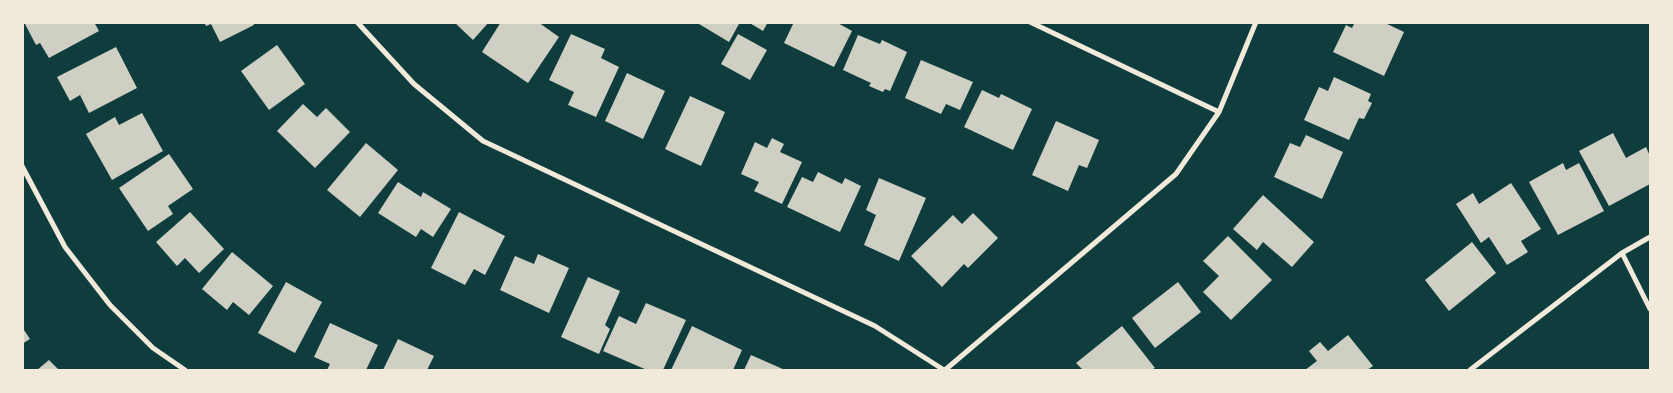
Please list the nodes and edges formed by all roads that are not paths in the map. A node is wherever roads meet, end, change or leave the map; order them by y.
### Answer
1 (357, 22) edge
2 (1030, 22) edge
3 (1256, 22) edge
4 (1219, 112) junction
5 (22, 166) edge
6 (1650, 237) edge
7 (1622, 253) junction
8 (1650, 309) edge
9 (185, 370) edge
10 (945, 370) edge
11 (1470, 370) edge

1 - 10 street
2 - 4 street
3 - 4 street
4 - 10 street
5 - 9 street
6 - 7 street
7 - 8 street
7 - 11 street

